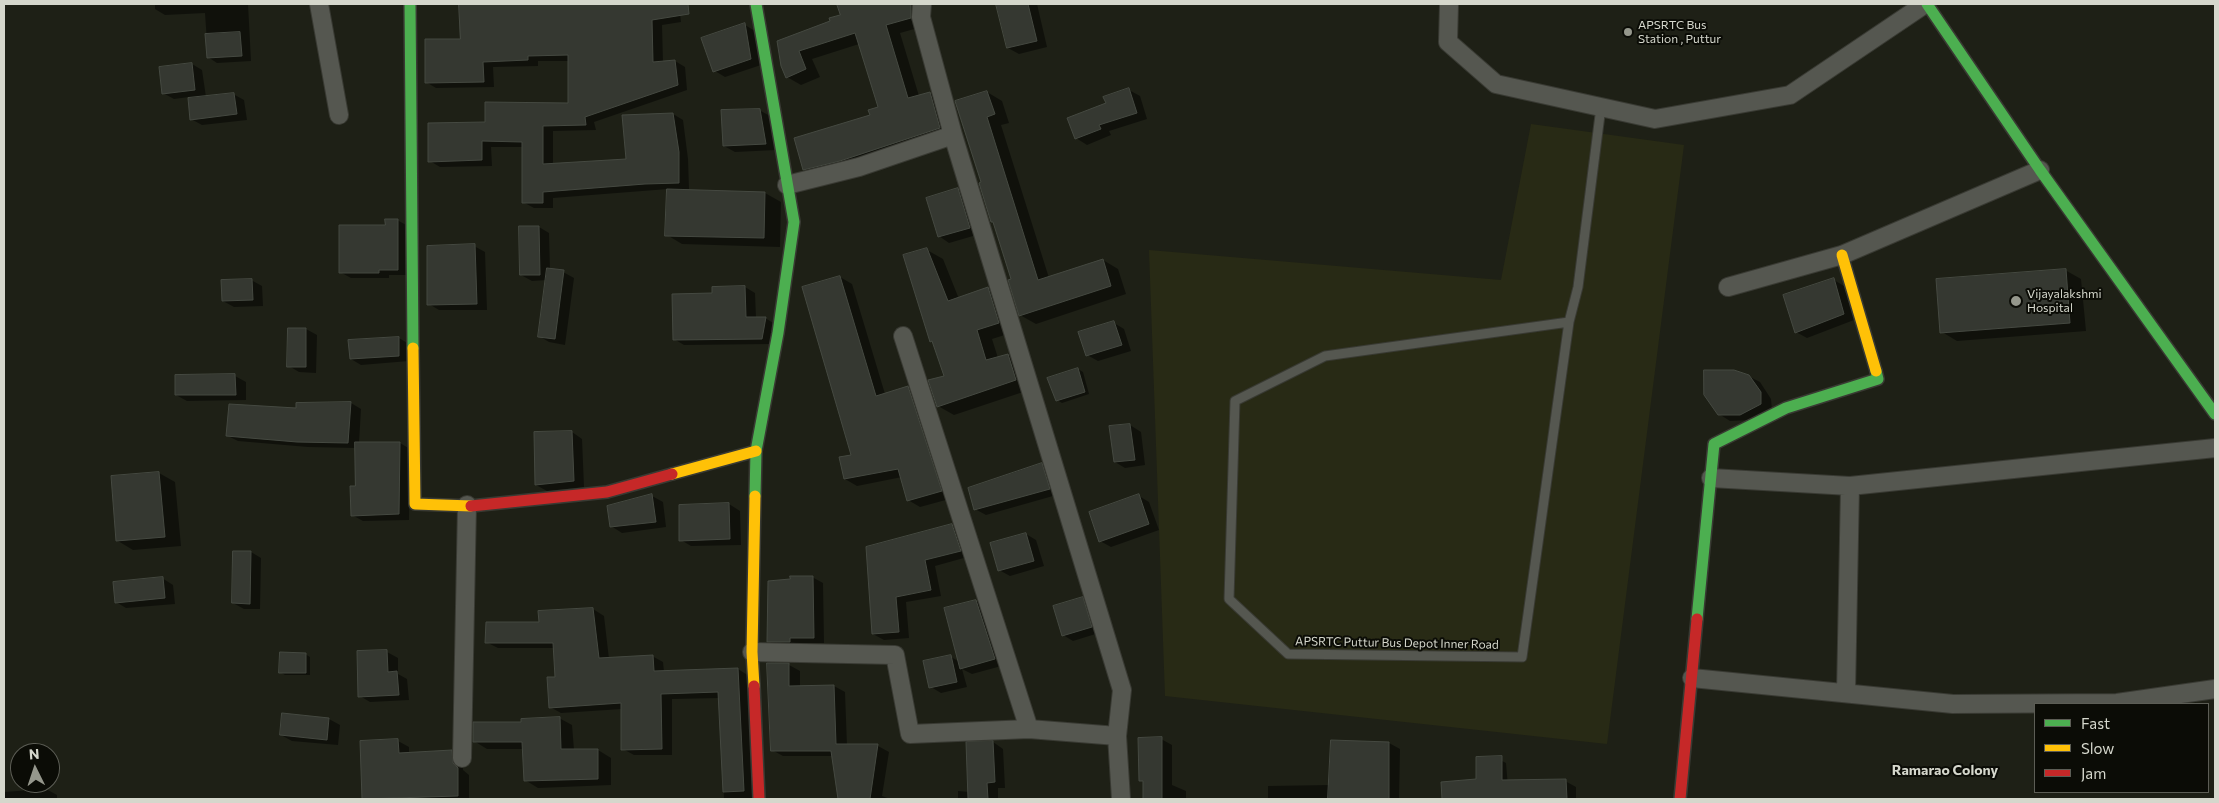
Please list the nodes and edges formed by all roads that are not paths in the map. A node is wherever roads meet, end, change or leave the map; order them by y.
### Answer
1 (319, 4) edge
2 (410, 4) edge
3 (756, 4) edge
4 (922, 4) edge
5 (1449, 4) edge
6 (1926, 4) edge
7 (1601, 107) junction
8 (339, 115) dead end
9 (953, 135) junction
10 (2040, 170) junction
11 (787, 186) junction
12 (1842, 255) junction
13 (1728, 287) dead end
14 (1569, 322) junction
15 (903, 336) dead end
16 (2212, 411) edge
17 (2215, 424) edge
18 (2215, 448) edge
19 (756, 451) junction
20 (1711, 478) junction
21 (1850, 486) junction
22 (467, 506) junction
23 (752, 652) junction
24 (1692, 678) junction
25 (2215, 690) edge
26 (1846, 693) junction
27 (2117, 703) edge
28 (2034, 704) edge
29 (1029, 729) junction
30 (1117, 736) junction
31 (462, 758) dead end
32 (759, 799) edge
33 (1121, 799) edge
34 (1680, 799) edge

1 - 8 street
2 - 22 street
3 - 11 street
4 - 9 street
5 - 7 street
6 - 7 street
6 - 10 street
7 - 14 lane, APSRTC Puttur Bus Depot Inner Road
9 - 11 street
9 - 30 street
10 - 12 street
10 - 16 street
11 - 19 street
12 - 13 street
12 - 20 street
14 - 14 lane, APSRTC Puttur Bus Depot Inner Road
15 - 29 street
16 - 17 street
18 - 21 street
19 - 22 street
19 - 23 street
20 - 21 street
20 - 24 street
21 - 26 street
22 - 31 street
23 - 29 street
23 - 32 street
24 - 26 street
24 - 34 street
25 - 27 street
26 - 28 street
29 - 30 street
30 - 33 street

